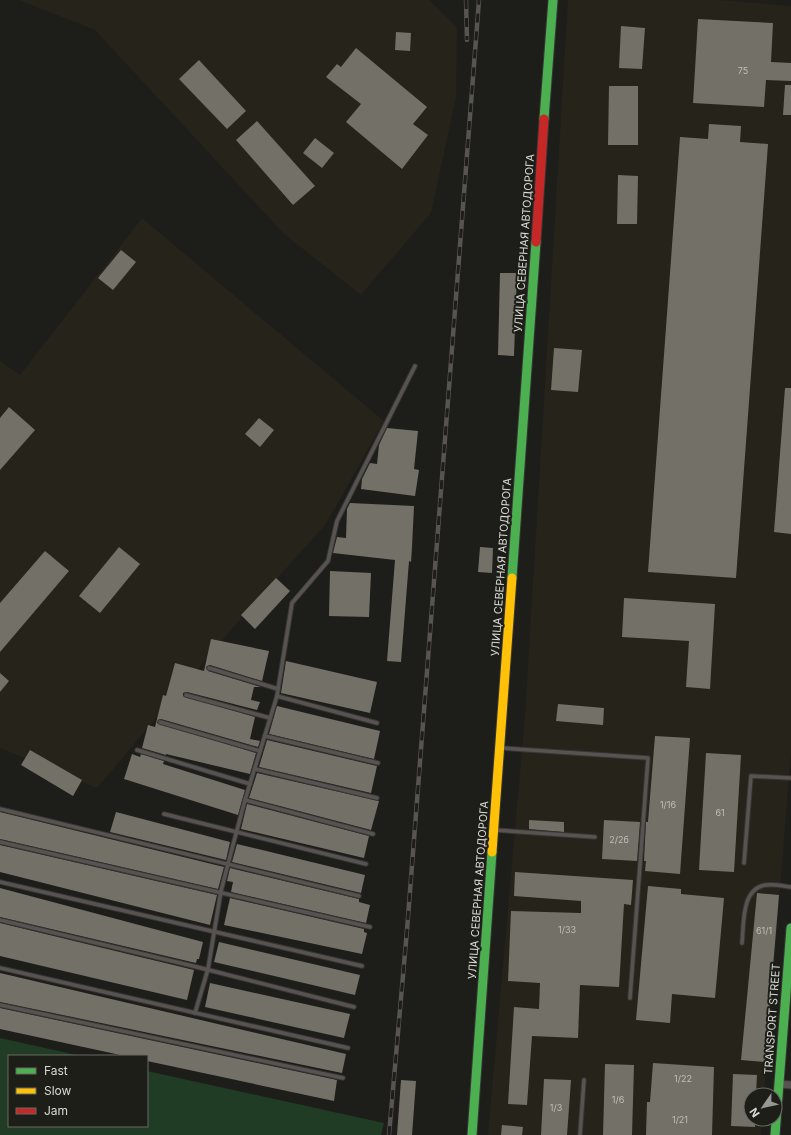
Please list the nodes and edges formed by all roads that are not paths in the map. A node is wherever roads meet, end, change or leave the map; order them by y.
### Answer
1 (554, 0) edge
2 (415, 366) dead end
3 (209, 668) dead end
4 (278, 688) junction
5 (186, 695) dead end
6 (277, 696) junction
7 (270, 718) junction
8 (160, 722) dead end
9 (377, 723) dead end
10 (265, 736) junction
11 (500, 748) junction
12 (137, 750) dead end
13 (260, 751) junction
14 (378, 763) dead end
15 (255, 769) junction
16 (791, 778) edge
17 (250, 784) junction
18 (377, 798) dead end
19 (244, 800) junction
20 (0, 809) edge
21 (164, 814) dead end
22 (494, 830) junction
23 (236, 832) junction
24 (373, 834) dead end
25 (595, 837) dead end
26 (0, 842) edge
27 (744, 863) dead end
28 (228, 864) junction
29 (366, 864) dead end
30 (0, 882) edge
31 (791, 887) edge
32 (221, 892) junction
33 (359, 896) dead end
34 (0, 920) edge
35 (370, 927) dead end
36 (791, 928) edge
37 (215, 931) junction
38 (742, 943) dead end
39 (362, 966) dead end
40 (0, 968) edge
41 (208, 970) junction
42 (630, 998) dead end
43 (0, 1005) edge
44 (354, 1007) dead end
45 (195, 1013) junction
46 (348, 1048) dead end
47 (343, 1078) dead end
48 (584, 1080) dead end
49 (779, 1084) junction
50 (791, 1085) edge
51 (472, 1135) edge
52 (580, 1135) edge
53 (775, 1135) edge

1 - 11 main road, УЛИЦА СЕВЕРНАЯ АВТОДОРОГА
2 - 4 lane
3 - 4 lane
4 - 6 lane
5 - 7 lane
6 - 7 lane
6 - 9 lane
7 - 10 lane
8 - 13 lane
10 - 13 lane
10 - 14 lane
11 - 22 main road, УЛИЦА СЕВЕРНАЯ АВТОДОРОГА
11 - 42 lane
12 - 17 lane
13 - 15 lane
15 - 17 lane
15 - 18 lane
16 - 27 lane
17 - 19 lane
19 - 23 lane
19 - 24 lane
20 - 28 lane
21 - 23 lane
22 - 25 lane
22 - 51 main road, УЛИЦА СЕВЕРНАЯ АВТОДОРОГА
23 - 28 lane
23 - 29 lane
26 - 32 lane
28 - 32 lane
28 - 33 lane
30 - 37 lane
31 - 38 lane
32 - 35 lane
32 - 37 lane
34 - 41 lane
36 - 49 main road, TRANSPORT STREET
37 - 39 lane
37 - 41 lane
40 - 45 lane
41 - 44 lane
41 - 45 lane
43 - 47 lane
45 - 46 lane
48 - 52 lane
49 - 50 street
49 - 53 main road, TRANSPORT STREET

